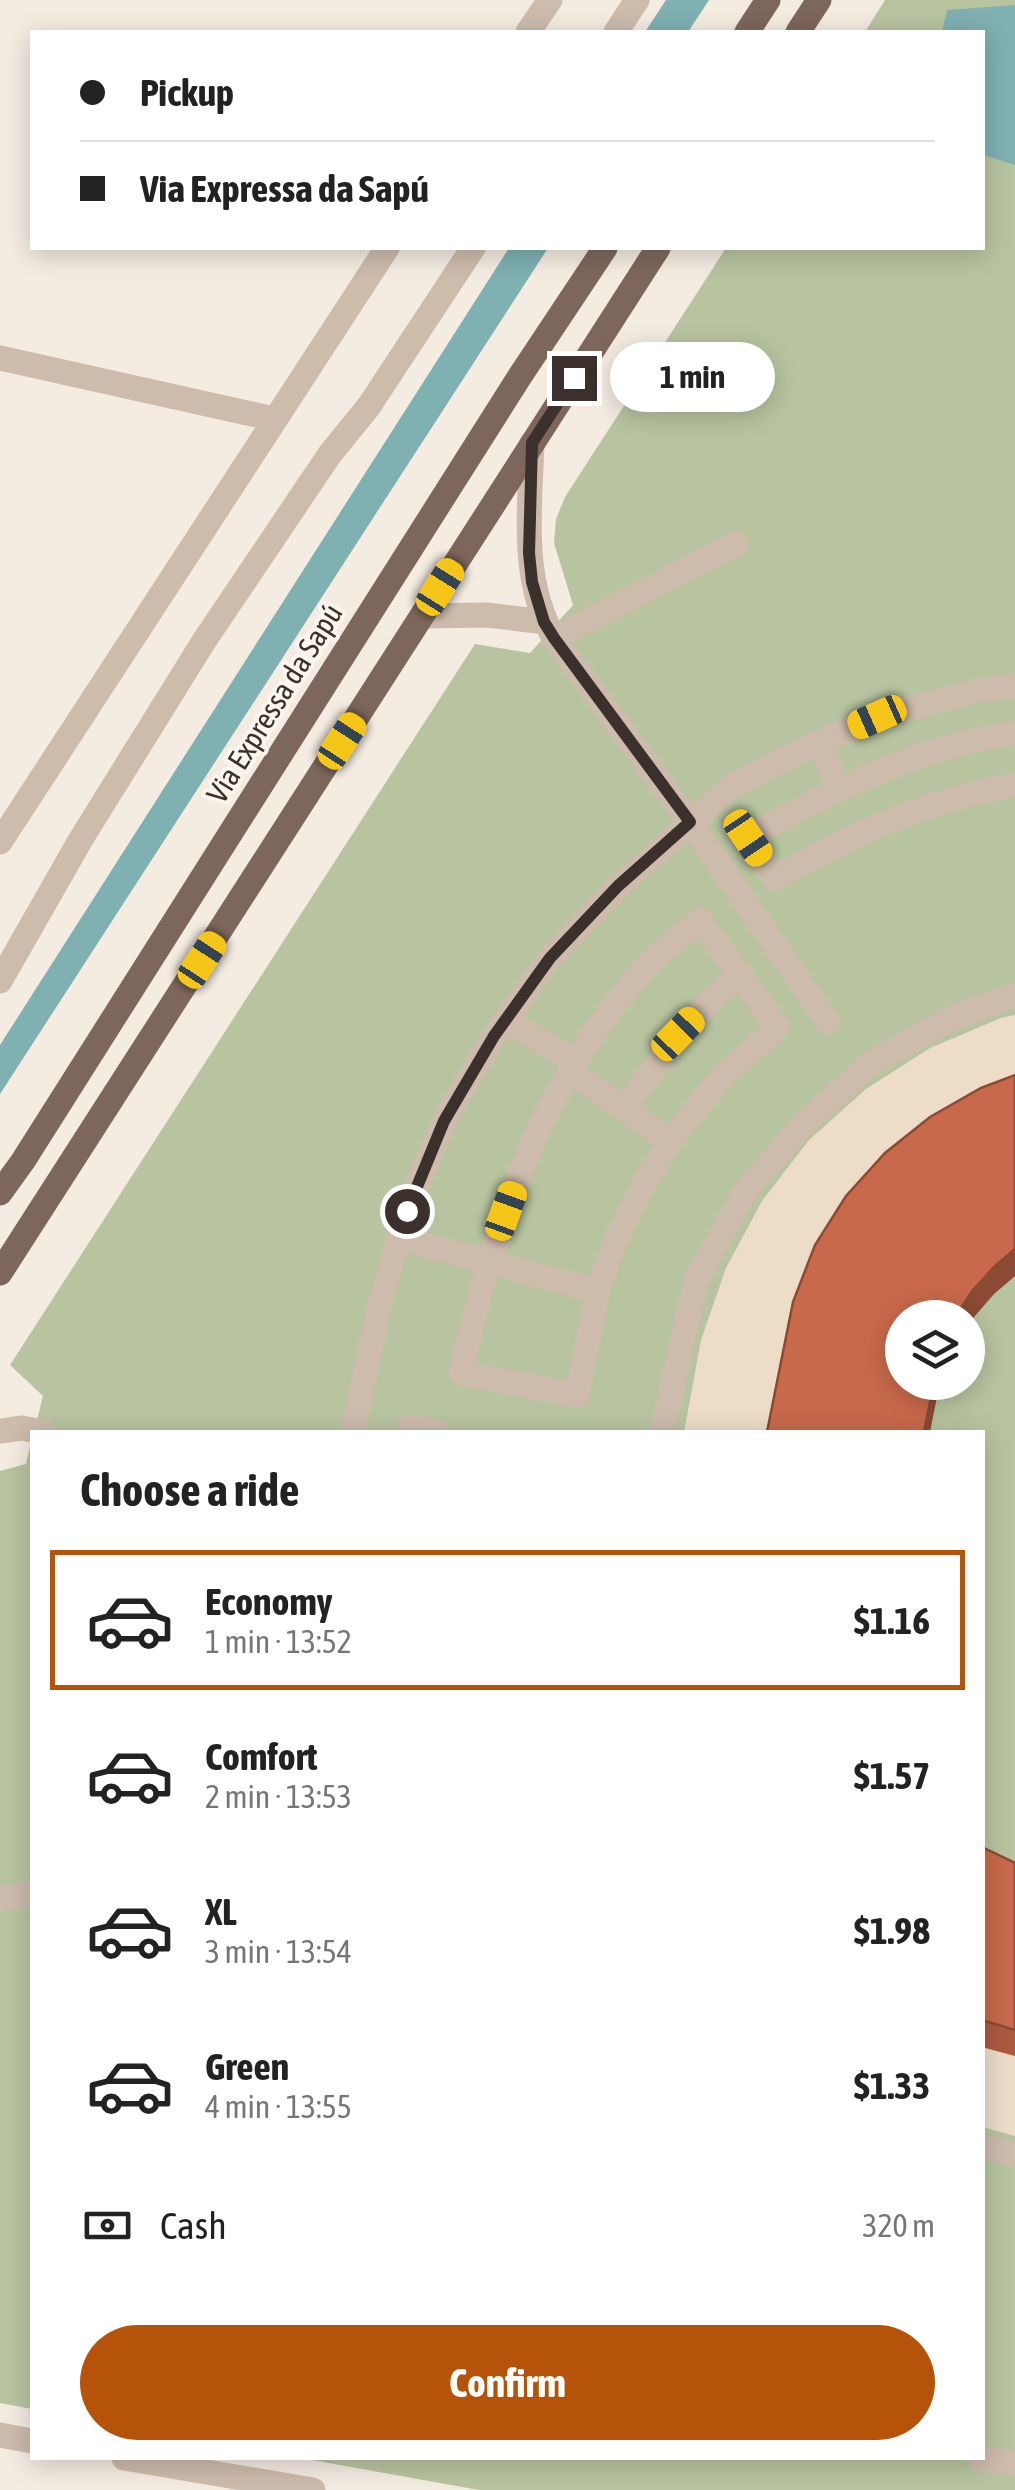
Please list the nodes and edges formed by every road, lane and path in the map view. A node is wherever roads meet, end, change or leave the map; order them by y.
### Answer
1 (550, 0) edge
2 (637, 0) edge
3 (768, 0) edge
4 (819, 0) edge
5 (529, 30) edge
6 (617, 30) edge
7 (748, 30) edge
8 (799, 30) edge
9 (386, 250) edge
10 (473, 250) edge
11 (604, 250) edge
12 (657, 250) edge
13 (0, 358) edge
14 (274, 419) junction
15 (532, 443) junction
16 (736, 544) dead end
17 (422, 616) junction
18 (549, 630) junction
19 (1015, 686) edge
20 (970, 693) junction
21 (1015, 733) edge
22 (980, 738) junction
23 (820, 743) junction
24 (1015, 784) edge
25 (838, 788) junction
26 (690, 822) junction
27 (0, 842) edge
28 (741, 974) junction
29 (0, 982) edge
30 (1015, 995) edge
31 (506, 1020) junction
32 (828, 1022) dead end
33 (573, 1066) junction
34 (624, 1108) junction
35 (670, 1141) junction
36 (0, 1193) edge
37 (399, 1238) junction
38 (488, 1262) junction
39 (0, 1272) edge
40 (598, 1292) junction
41 (0, 1410) edge
42 (410, 1427) dead end
43 (353, 1430) edge
44 (426, 1430) edge
45 (662, 1430) edge
46 (22, 1431) edge
47 (30, 1893) edge
48 (0, 1899) edge
49 (985, 2148) edge
50 (1015, 2154) edge
51 (0, 2434) edge
52 (30, 2441) edge
53 (985, 2459) edge
54 (136, 2460) edge
55 (1015, 2463) edge
56 (313, 2490) edge

1 - 5 street
2 - 6 street
3 - 7 main road
4 - 8 main road
9 - 14 street
10 - 29 street
11 - 36 main road, Via Expressa da Sapú
12 - 15 main road
13 - 14 street
14 - 27 street
15 - 17 main road
15 - 18 street
16 - 18 street
17 - 18 street
17 - 39 main road
18 - 26 street
19 - 20 street
20 - 22 street
20 - 23 street
21 - 22 street
22 - 25 street
23 - 25 street
23 - 26 street
24 - 25 street
26 - 31 street
26 - 32 street
28 - 33 street
28 - 34 street
28 - 35 street
30 - 45 street
31 - 33 street
31 - 37 street
33 - 34 street
33 - 38 street
34 - 35 street
35 - 40 street
37 - 38 street
37 - 43 street
38 - 40 street
38 - 40 street
41 - 46 street
42 - 44 street
47 - 48 street
49 - 50 street
51 - 52 street
53 - 55 street
54 - 56 street

